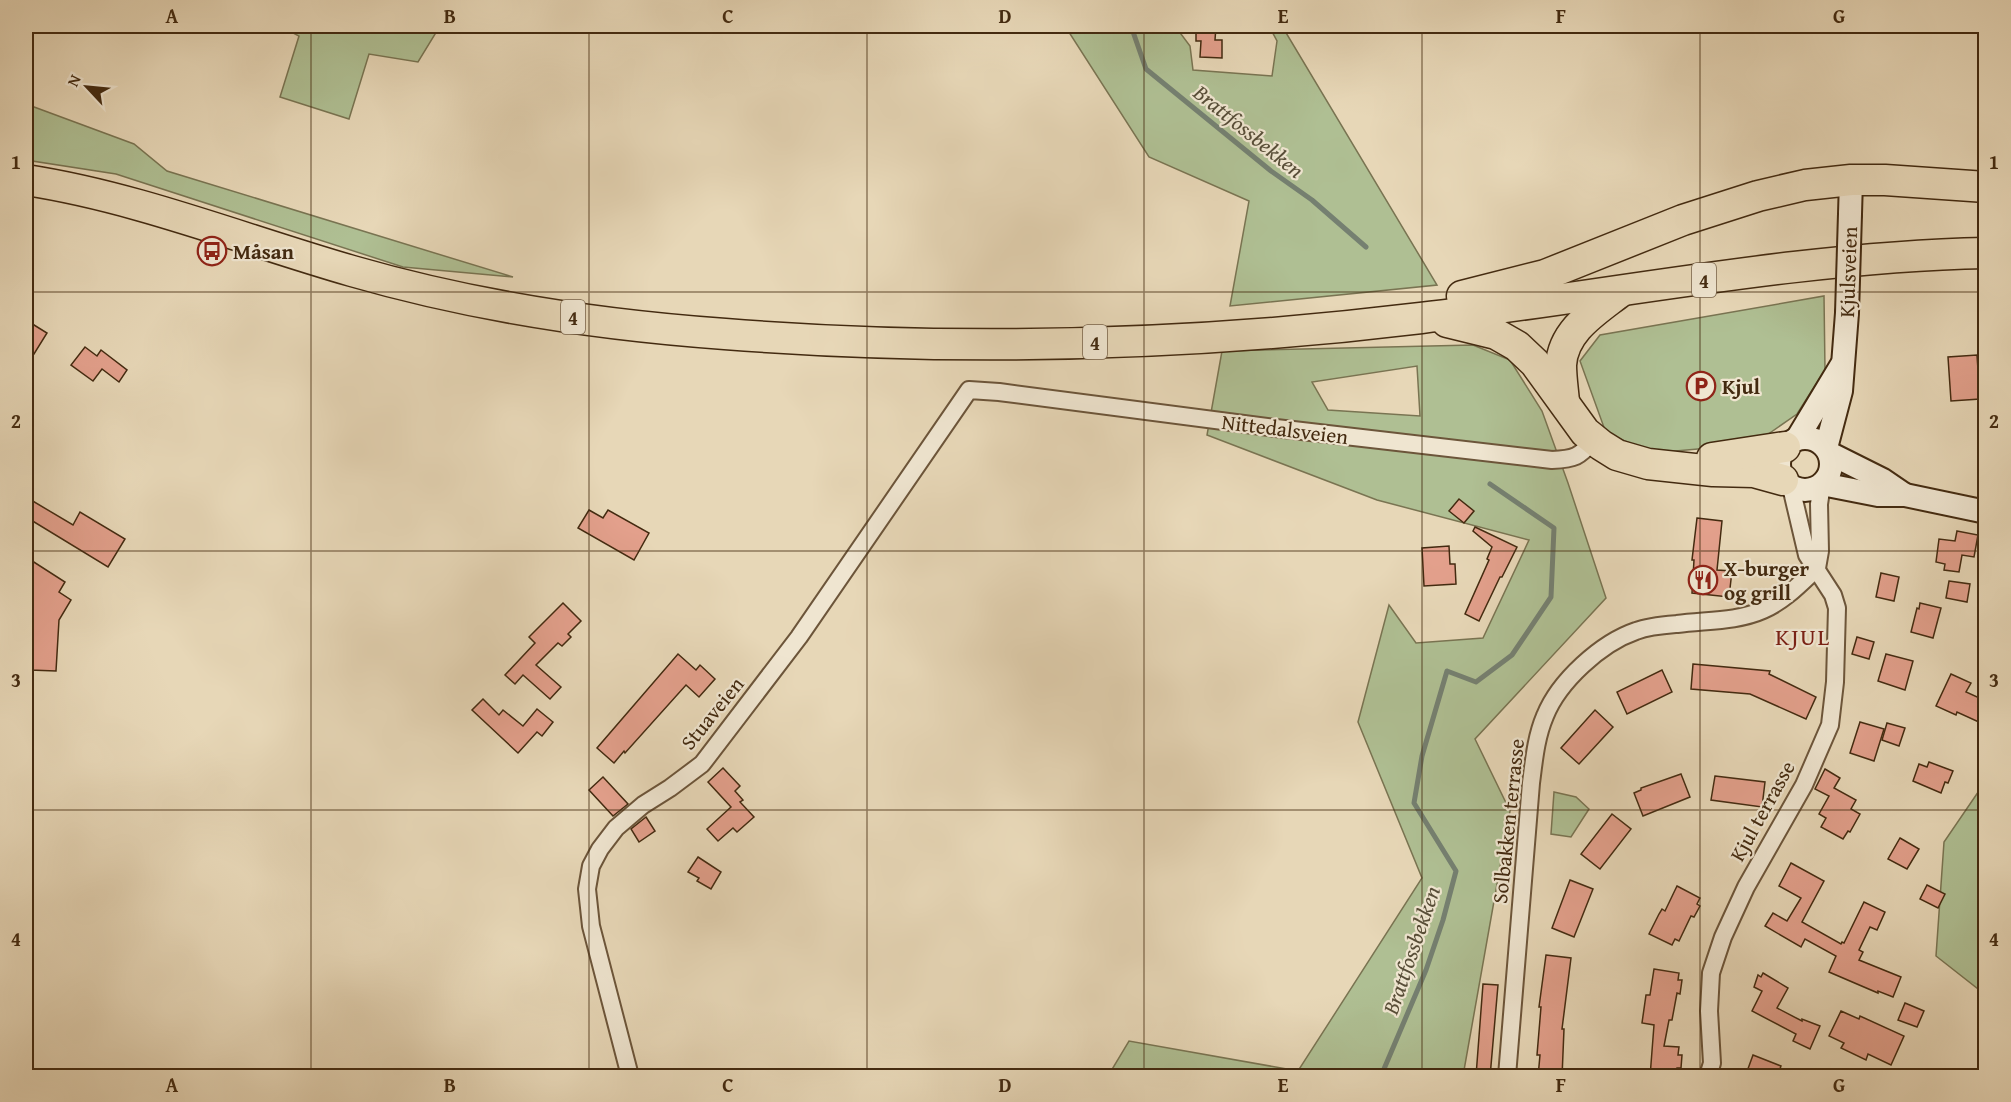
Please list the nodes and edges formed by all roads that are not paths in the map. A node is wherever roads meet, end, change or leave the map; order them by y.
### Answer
1 (26, 180) edge
2 (1851, 180) junction
3 (1986, 187) edge
4 (1986, 253) edge
5 (1622, 291) junction
6 (1423, 318) junction
7 (1347, 326) junction
8 (1842, 364) junction
9 (969, 390) joint
10 (1564, 402) junction
11 (1594, 440) junction
12 (1791, 443) junction
13 (1827, 450) junction
14 (1687, 467) junction
15 (1787, 483) junction
16 (1822, 484) junction
17 (1905, 495) junction
18 (1986, 512) edge
19 (1817, 568) junction
20 (630, 1077) edge
21 (1507, 1077) edge
22 (1708, 1077) edge

1 - 7 highway, 4
2 - 3 highway, 4
2 - 7 highway, 4
2 - 8 main road, Kjulsveien, bridge
4 - 5 highway, 4
5 - 6 highway, 4
5 - 10 highway
6 - 7 highway, 4
6 - 10 highway, 4
8 - 12 main road, Kjulsveien
8 - 13 main road, Kjulsveien
9 - 11 street, Nittedalsveien
9 - 20 street, Stuaveien
10 - 11 highway, 4
11 - 14 highway, 4
12 - 13 main road
12 - 14 highway, 4
12 - 15 main road
13 - 16 main road
13 - 17 main road
14 - 15 highway, 4
15 - 16 main road
15 - 19 street, Kjul terrasse
16 - 17 main road
16 - 19 street
17 - 18 main road
19 - 21 street, Solbakken terrasse
19 - 22 street, Kjul terrasse

